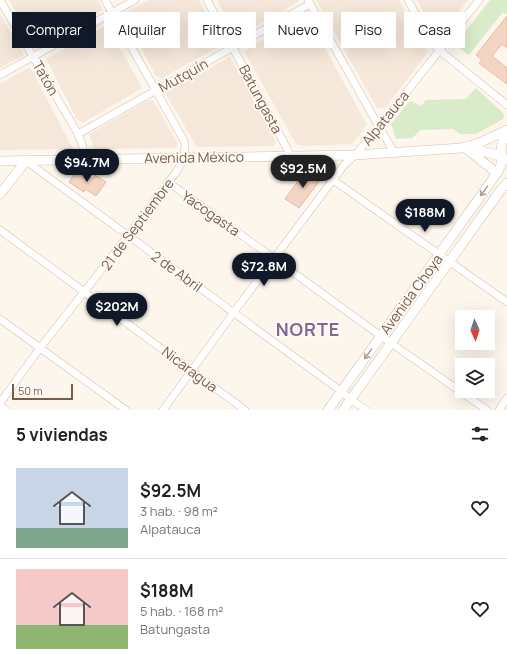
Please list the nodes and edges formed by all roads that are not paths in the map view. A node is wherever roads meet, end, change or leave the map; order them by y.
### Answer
1 (0, 0) edge
2 (106, 0) edge
3 (135, 0) edge
4 (207, 0) edge
5 (408, 0) edge
6 (478, 0) edge
7 (309, 2) edge
8 (112, 12) joint
9 (214, 12) edge
10 (104, 17) edge
11 (256, 33) edge
12 (132, 48) edge
13 (231, 48) edge
14 (234, 48) edge
15 (439, 50) junction
16 (33, 57) junction
17 (0, 76) edge
18 (156, 90) junction
19 (507, 105) edge
20 (379, 127) junction
21 (507, 131) edge
22 (78, 134) junction
23 (464, 149) junction
24 (394, 152) junction
25 (355, 155) junction
26 (291, 156) junction
27 (184, 158) junction
28 (504, 158) edge
29 (84, 160) junction
30 (0, 161) edge
31 (26, 161) junction
32 (497, 173) junction
33 (332, 180) junction
34 (168, 182) junction
35 (507, 182) edge
36 (0, 194) edge
37 (0, 230) edge
38 (128, 236) junction
39 (440, 254) junction
40 (274, 258) junction
41 (449, 261) junction
42 (84, 291) junction
43 (507, 302) edge
44 (234, 312) junction
45 (0, 319) edge
46 (381, 336) junction
47 (391, 342) junction
48 (40, 348) junction
49 (192, 370) junction
50 (341, 391) junction
51 (507, 398) edge
52 (350, 399) junction
53 (0, 403) edge
54 (0, 406) edge
55 (6, 410) edge
56 (126, 410) edge
57 (163, 410) edge
58 (245, 410) edge
59 (328, 410) edge
60 (343, 410) edge
61 (366, 410) edge
62 (487, 410) edge
63 (499, 410) edge

1 - 16 street, Tatón
2 - 8 street
3 - 8 street
4 - 9 street, Batungasta
5 - 15 street
6 - 15 street, Alpatauca
7 - 11 street, Mutquín
7 - 20 street
10 - 16 street
12 - 18 street
13 - 18 street, Mutquín
14 - 26 street, Batungasta
15 - 19 street
15 - 20 street, Alpatauca
16 - 17 street
16 - 22 street, Tatón
18 - 22 street, Mutquín
18 - 27 street
20 - 24 street
20 - 25 street, Alpatauca
21 - 23 main road, Avenida México
21 - 28 main road, Avenida Choya
22 - 29 street, Tatón
23 - 24 main road, Avenida México
23 - 28 main road, Avenida México
23 - 32 main road
24 - 25 main road, Avenida México
25 - 26 main road, Avenida México
25 - 33 street, Alpatauca
26 - 27 main road, Avenida México
27 - 29 main road, Avenida México
27 - 34 street, 21 de Septiembre
28 - 32 main road, Avenida Choya
29 - 31 main road, Avenida México
30 - 31 main road, Avenida México
31 - 36 main road
31 - 38 street, 2 de Abril
32 - 35 street
32 -> 39 main road, Avenida Choya
33 - 39 street
33 - 40 street, Alpatauca
34 - 38 street, 21 de Septiembre
34 - 40 street, Yacogasta
35 - 41 main road, Avenida Choya
37 - 42 street, Nicaragua
38 - 42 street, 21 de Septiembre
38 - 44 street, 2 de Abril
39 - 41 street
39 - 46 main road, Avenida Choya
40 - 44 street, Alpatauca
40 - 46 street, Yacogasta
41 - 43 street
41 - 47 main road, Avenida Choya
42 - 48 street, 21 de Septiembre
42 - 49 street, Nicaragua
44 - 49 street, Alpatauca
44 - 50 street, 2 de Abril
45 - 48 street
46 - 47 street, Yacogasta
46 -> 50 main road, Avenida Choya
47 - 52 main road, Avenida Choya
47 - 62 street, Yacogasta
48 - 53 street, 21 de Septiembre
48 - 56 street
49 - 57 street, Alpatauca
49 - 58 street, Nicaragua
50 - 52 street, 2 de Abril
50 - 59 main road, Avenida Choya
51 - 63 street
52 - 60 main road, Avenida Choya
52 - 61 street, 2 de Abril
54 - 55 street

